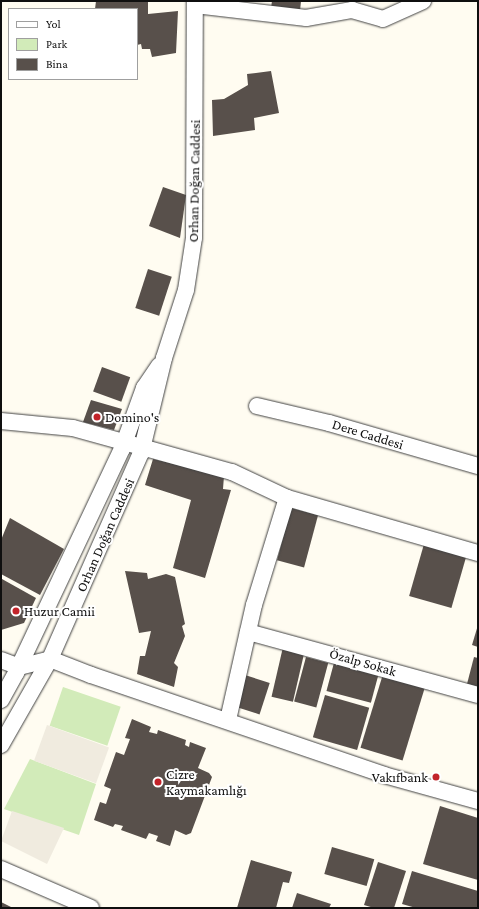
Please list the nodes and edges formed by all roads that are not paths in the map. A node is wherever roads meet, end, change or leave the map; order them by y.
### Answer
1 (423, 1) edge
2 (195, 3) edge
3 (164, 358) junction
4 (257, 406) dead end
5 (1, 421) edge
6 (124, 444) junction
7 (142, 448) junction
8 (478, 466) edge
9 (286, 498) junction
10 (478, 552) edge
11 (248, 632) junction
12 (50, 659) junction
13 (1, 660) edge
14 (19, 667) junction
15 (478, 695) edge
16 (1, 700) edge
17 (228, 720) junction
18 (1, 745) edge
19 (478, 801) edge
20 (1, 869) edge
21 (91, 908) edge

1 - 2 street
2 - 3 street, Orhan Doğan Caddesi
3 - 6 street, Orhan Doğan Caddesi
3 - 7 street, Orhan Doğan Caddesi
4 - 8 street, Dere Caddesi
5 - 6 street
6 - 7 street
6 - 14 street, Orhan Doğan Caddesi
7 - 9 street
7 - 12 street, Orhan Doğan Caddesi
9 - 10 street
9 - 11 street
11 - 15 street, Özalp Sokak
11 - 17 street
12 - 14 street
12 - 17 street
12 - 18 street, Orhan Doğan Caddesi
13 - 14 street
14 - 16 street, Orhan Doğan Caddesi
17 - 19 street
20 - 21 street

